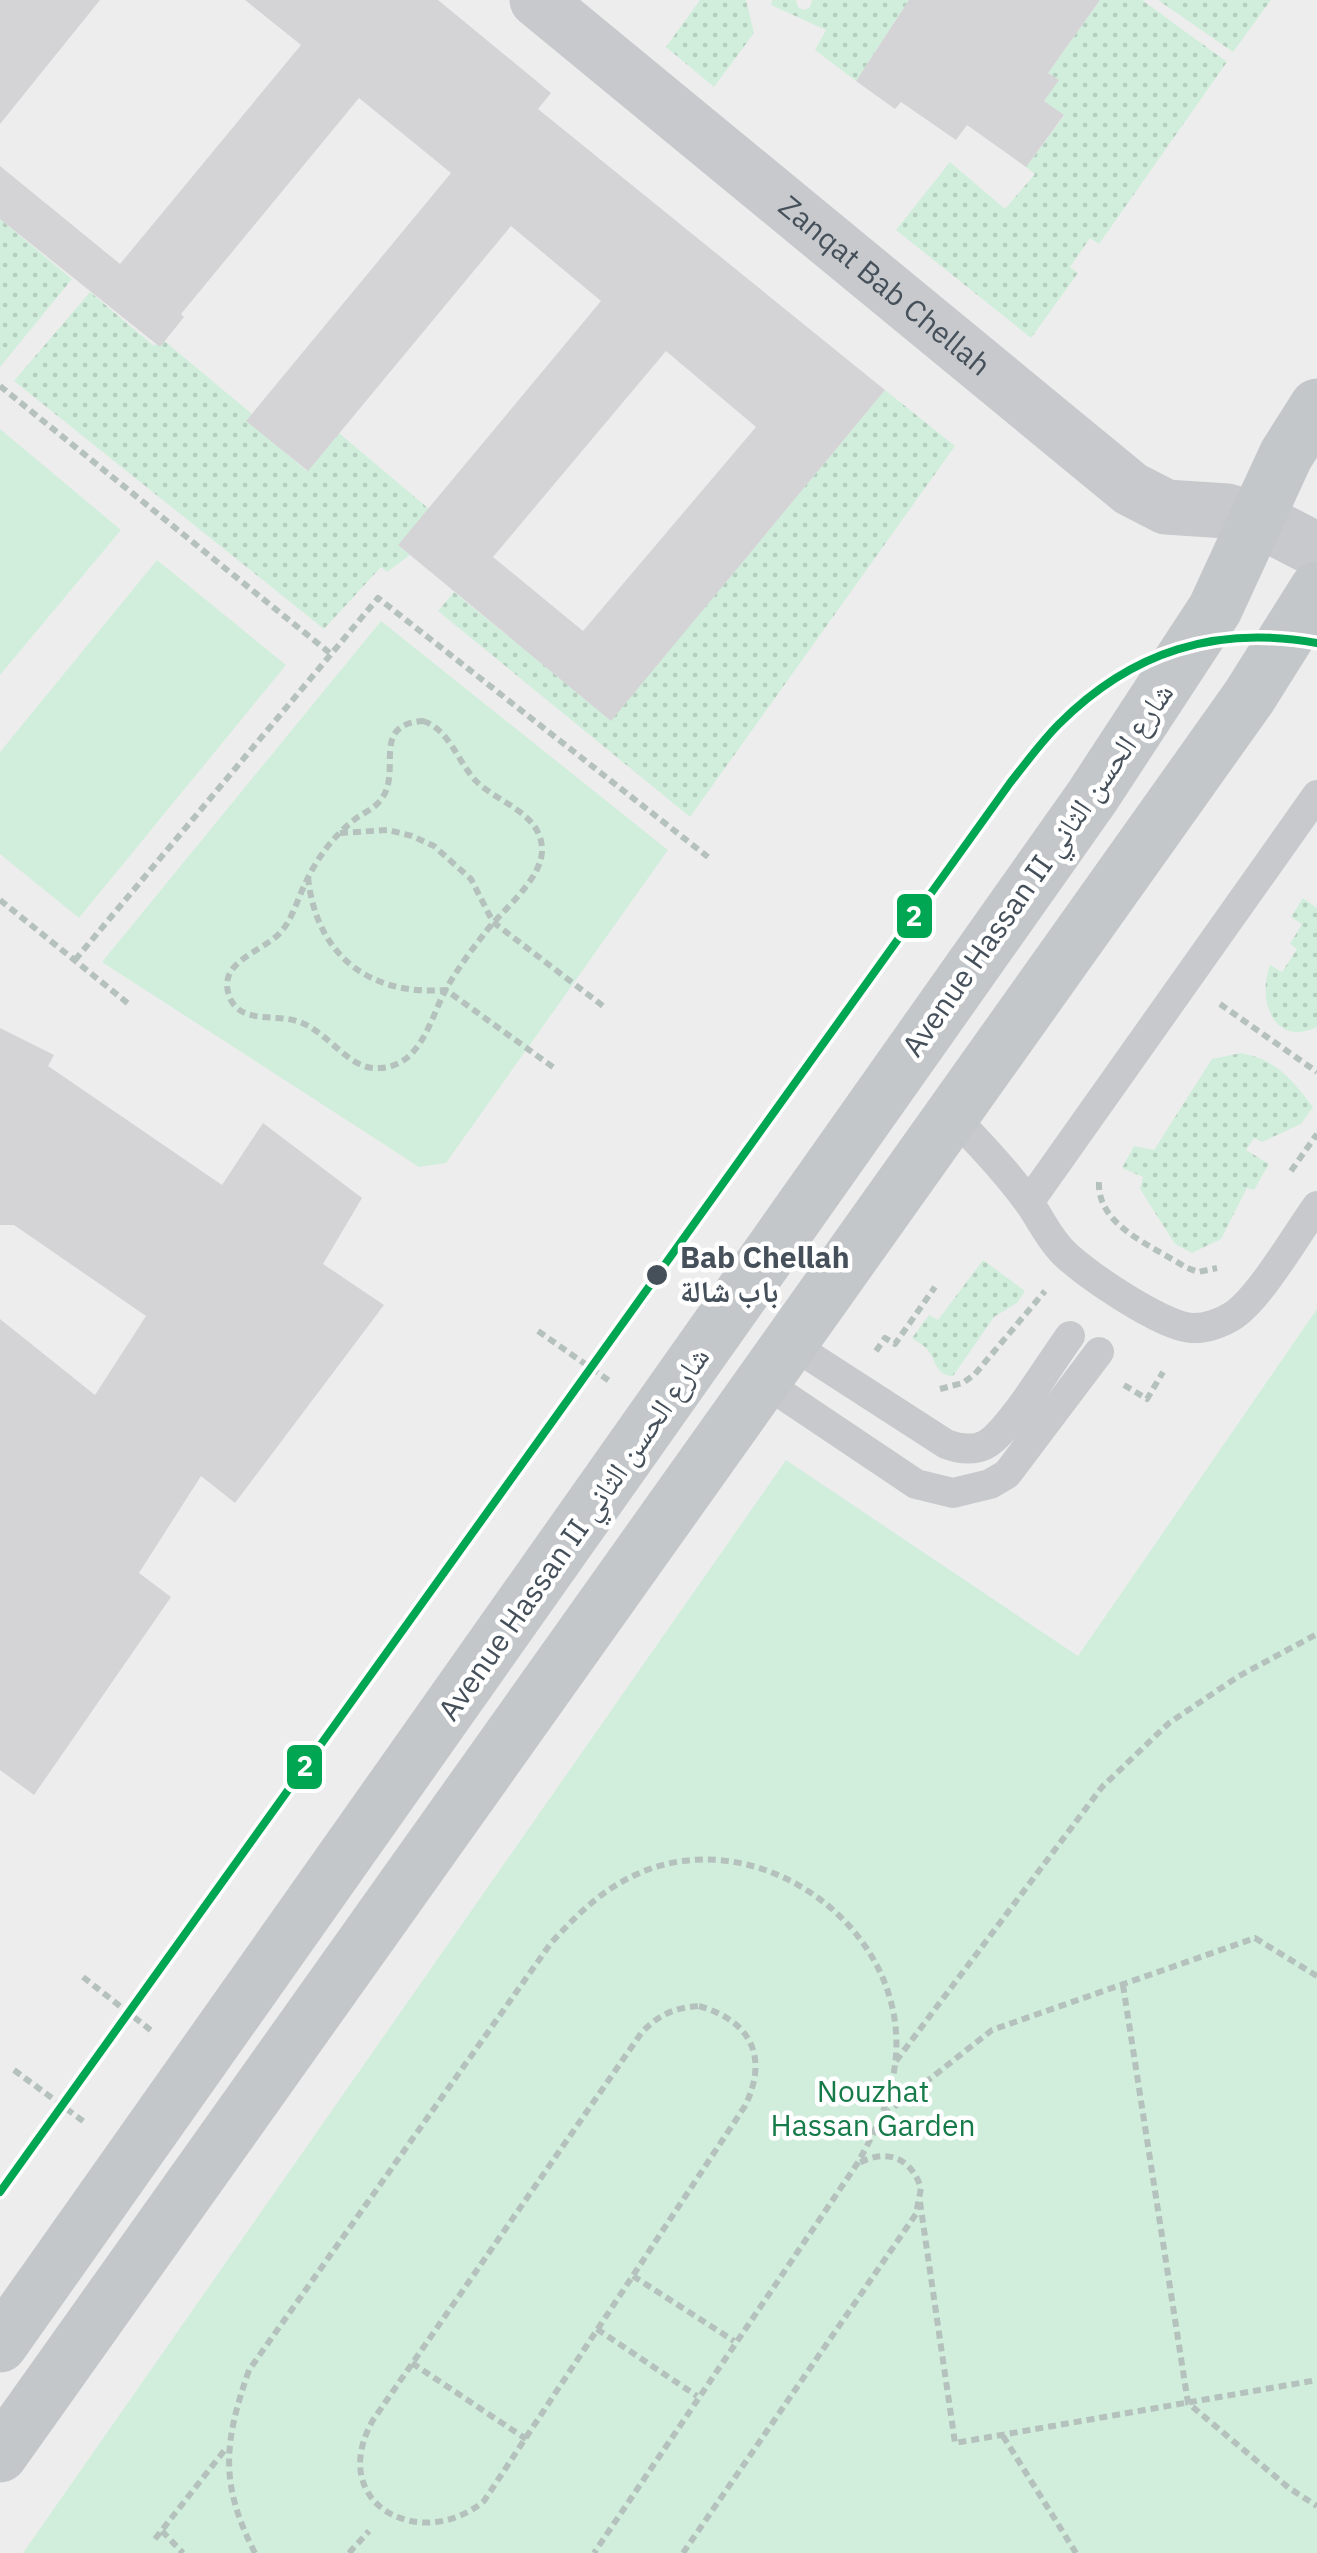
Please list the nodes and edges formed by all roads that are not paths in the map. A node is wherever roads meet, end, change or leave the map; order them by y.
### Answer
1 (538, 0) edge
2 (1317, 406) edge
3 (1257, 518) junction
4 (1317, 550) edge
5 (1317, 589) edge
6 (1317, 795) edge
7 (951, 1114) junction
8 (1029, 1202) junction
9 (1317, 1206) edge
10 (1070, 1336) dead end
11 (1099, 1352) dead end
12 (775, 1361) junction
13 (0, 2345) edge
14 (0, 2455) edge

1 - 3 street, Zanqat Bab Chellah
2 - 3 main road, Avenue Hassan II شارع الحسن الثاني
3 - 4 street, Zanqat Bab Chellah
3 - 13 main road, Avenue Hassan II شارع الحسن الثاني
5 - 7 main road, Avenue Hassan II شارع الحسن الثاني
6 - 8 lane
7 - 8 lane
7 - 12 main road, Avenue Hassan II شارع الحسن الثاني
8 - 9 lane
10 - 12 lane
11 - 12 lane
12 - 14 main road, Avenue Hassan II شارع الحسن الثاني

